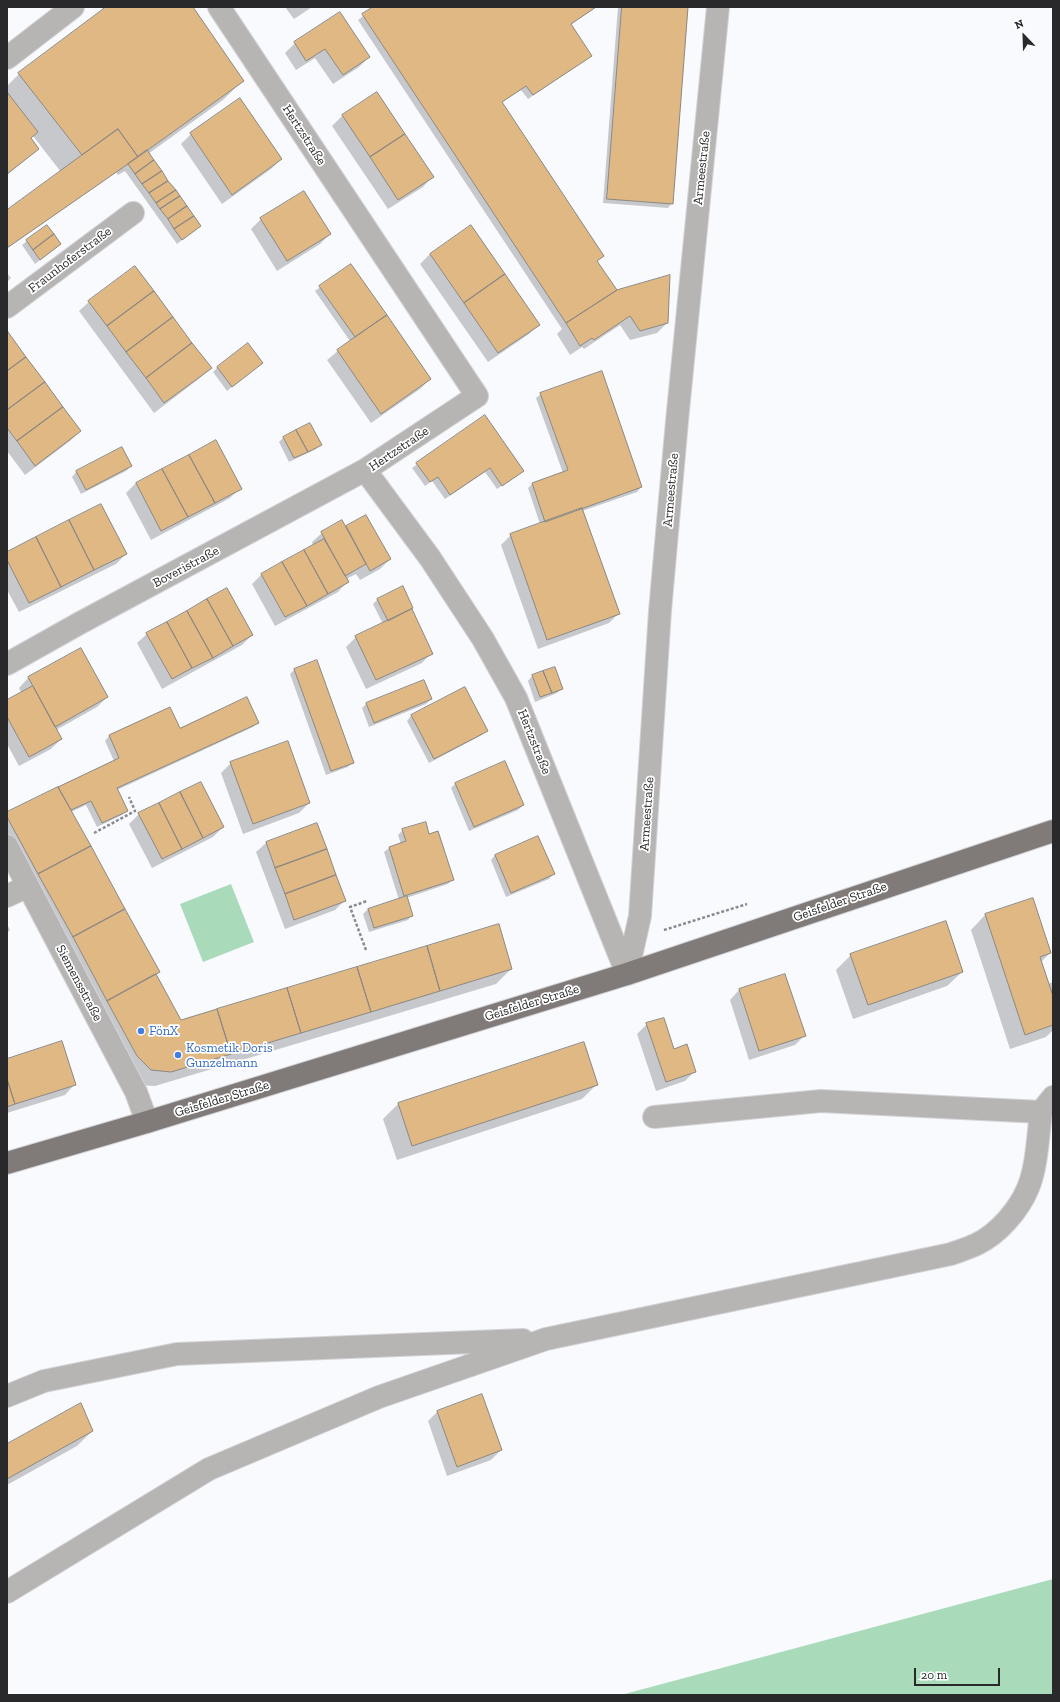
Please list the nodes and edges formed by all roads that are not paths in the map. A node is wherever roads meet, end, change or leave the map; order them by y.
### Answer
1 (73, 7) edge
2 (219, 7) edge
3 (718, 7) edge
4 (7, 58) edge
5 (133, 213) dead end
6 (7, 307) edge
7 (365, 470) junction
8 (7, 664) edge
9 (1053, 831) edge
10 (7, 846) edge
11 (28, 886) junction
12 (7, 896) edge
13 (627, 974) junction
14 (1047, 1104) edge
15 (654, 1117) dead end
16 (147, 1122) junction
17 (7, 1163) edge
18 (546, 1339) junction
19 (7, 1396) edge
20 (7, 1592) edge

1 - 4 street
2 - 7 street, Hertzstraße
3 - 13 street, Armeestraße
5 - 6 street, Fraunhoferstraße
7 - 8 street, Boveristraße
7 - 13 street, Hertzstraße
9 - 13 main road, Geisfelder Straße
10 - 11 street, Siemensstraße
11 - 12 street
11 - 16 street, Siemensstraße
13 - 16 main road, Geisfelder Straße
14 - 15 street
14 - 18 street
16 - 17 main road, Geisfelder Straße
18 - 19 street
18 - 20 street

